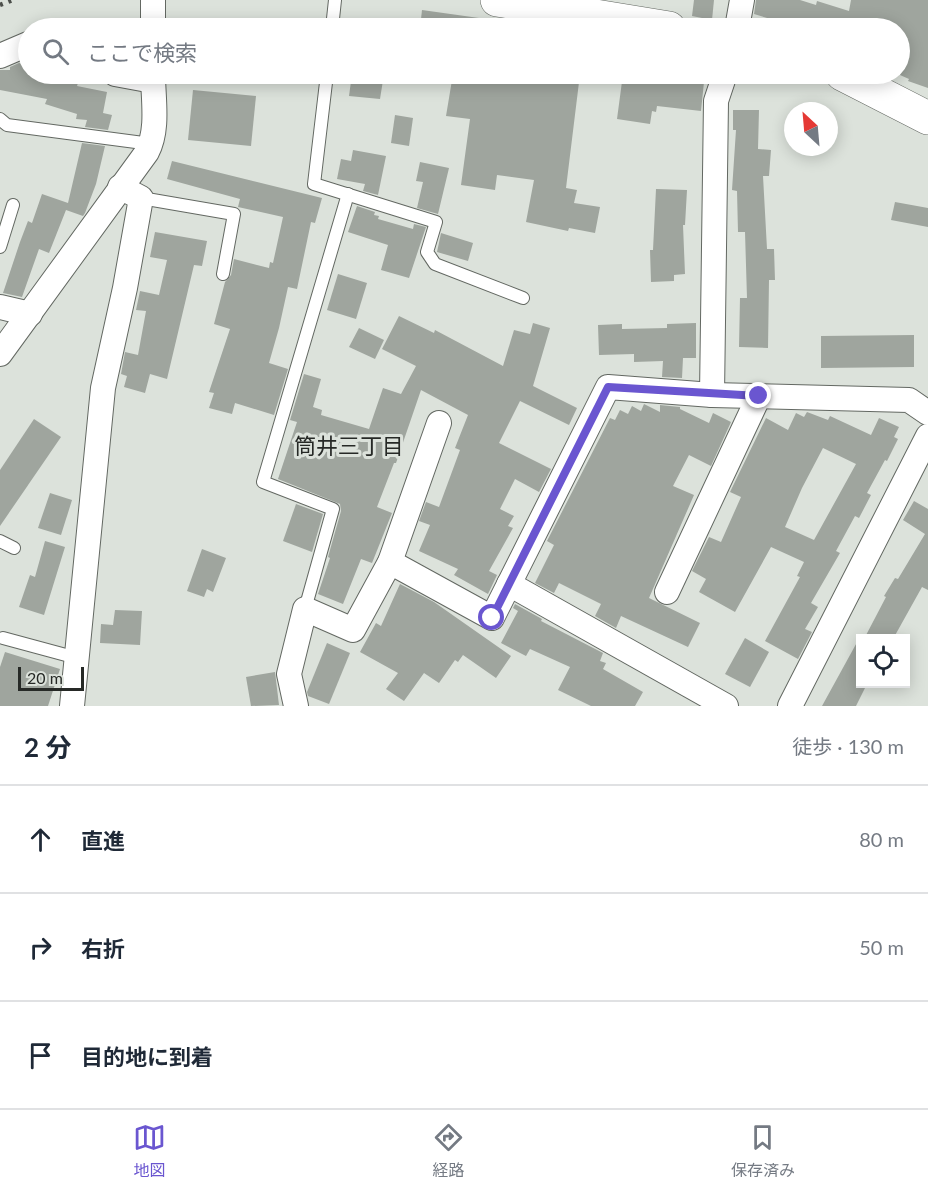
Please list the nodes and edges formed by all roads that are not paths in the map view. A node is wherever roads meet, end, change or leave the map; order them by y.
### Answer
1 (153, 0) edge
2 (335, 0) edge
3 (497, 0) edge
4 (742, 0) edge
5 (153, 18) edge
6 (333, 18) edge
7 (608, 18) edge
8 (739, 18) edge
9 (18, 48) edge
10 (0, 56) edge
11 (153, 84) edge
12 (326, 84) edge
13 (722, 84) edge
14 (862, 84) edge
15 (928, 118) edge
16 (0, 119) edge
17 (151, 144) junction
18 (130, 193) junction
19 (348, 194) junction
20 (13, 205) dead end
21 (0, 247) edge
22 (223, 274) dead end
23 (523, 298) dead end
24 (0, 307) edge
25 (30, 314) junction
26 (0, 354) edge
27 (712, 394) junction
28 (759, 396) junction
29 (928, 413) edge
30 (439, 423) dead end
31 (928, 436) edge
32 (0, 541) edge
33 (14, 548) dead end
34 (390, 562) junction
35 (509, 584) junction
36 (667, 592) dead end
37 (305, 609) junction
38 (3, 638) dead end
39 (77, 658) junction
40 (72, 706) edge
41 (296, 706) edge
42 (726, 706) edge
43 (790, 706) edge

1 - 5 street
2 - 6 lane
3 - 7 main road
4 - 8 street
9 - 10 street
11 - 17 street
12 - 19 lane
13 - 27 street
14 - 15 main road
16 - 17 lane
17 - 18 street
18 - 22 lane
18 - 25 street
18 - 39 street
19 - 23 lane
19 - 37 lane
20 - 21 lane
24 - 25 street
25 - 26 street
27 - 28 street
27 - 35 street
28 - 29 street
28 - 36 street
30 - 34 street
31 - 43 street
32 - 33 lane
34 - 35 street
34 - 37 street
35 - 42 street
37 - 41 street
38 - 39 lane
39 - 40 street

